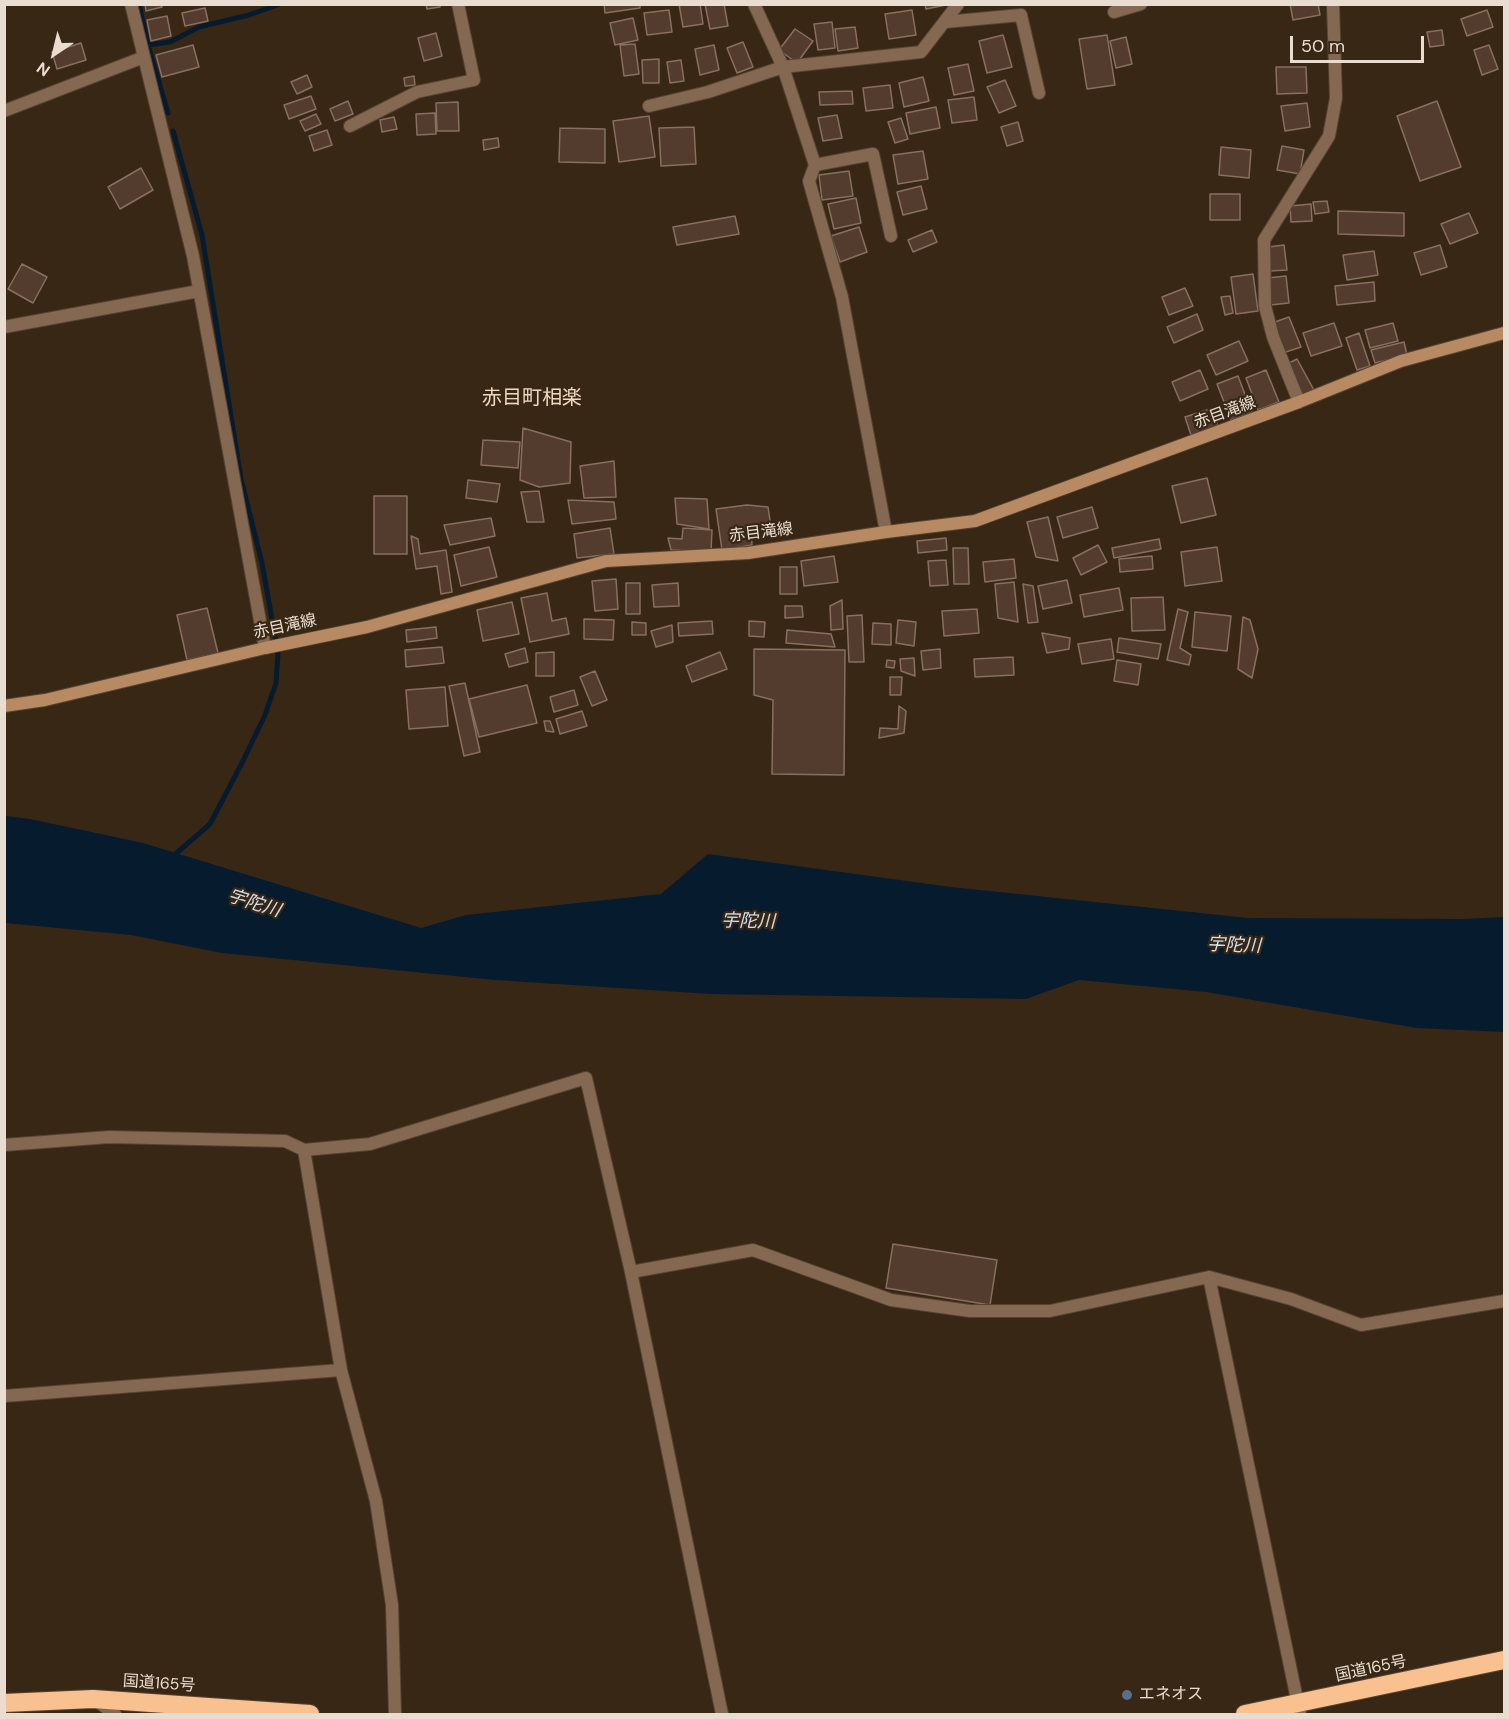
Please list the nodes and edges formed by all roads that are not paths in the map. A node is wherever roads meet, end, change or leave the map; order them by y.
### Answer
1 (132, 4) edge
2 (458, 4) edge
3 (754, 4) edge
4 (958, 4) edge
5 (1141, 4) edge
6 (1333, 4) edge
7 (1114, 12) dead end
8 (945, 22) junction
9 (144, 57) junction
10 (783, 67) junction
11 (1039, 93) dead end
12 (649, 106) dead end
13 (4, 111) edge
14 (350, 126) dead end
15 (815, 165) junction
16 (891, 236) dead end
17 (199, 291) junction
18 (4, 327) edge
19 (1504, 333) edge
20 (1299, 402) junction
21 (886, 532) junction
22 (265, 648) junction
23 (4, 706) edge
24 (4, 1145) edge
25 (304, 1150) junction
26 (631, 1272) junction
27 (1209, 1277) junction
28 (1504, 1301) edge
29 (341, 1370) junction
30 (4, 1396) edge
31 (1504, 1660) edge
32 (93, 1699) junction
33 (4, 1703) edge
34 (1299, 1709) edge
35 (115, 1714) edge
36 (310, 1714) edge
37 (395, 1714) edge
38 (722, 1714) edge
39 (1245, 1714) edge

1 - 9 street
2 - 14 street
3 - 10 street
4 - 8 street
5 - 7 street
6 - 20 street
8 - 10 street
8 - 11 street
9 - 13 street
9 - 17 street
10 - 12 street
10 - 15 street
15 - 16 street
15 - 21 street
17 - 18 street
17 - 22 street
19 - 20 main road, 赤目滝線
20 - 21 main road, 赤目滝線
21 - 22 main road, 赤目滝線
22 - 23 main road, 赤目滝線
24 - 25 street
25 - 26 street
25 - 29 street
26 - 27 street
26 - 38 street
27 - 28 street
27 - 34 street
29 - 30 street
29 - 37 street
31 - 34 highway, 国道165号
32 - 33 highway, 国道165号
32 - 35 street
32 - 36 highway, 国道165号
34 - 39 highway, 国道165号

